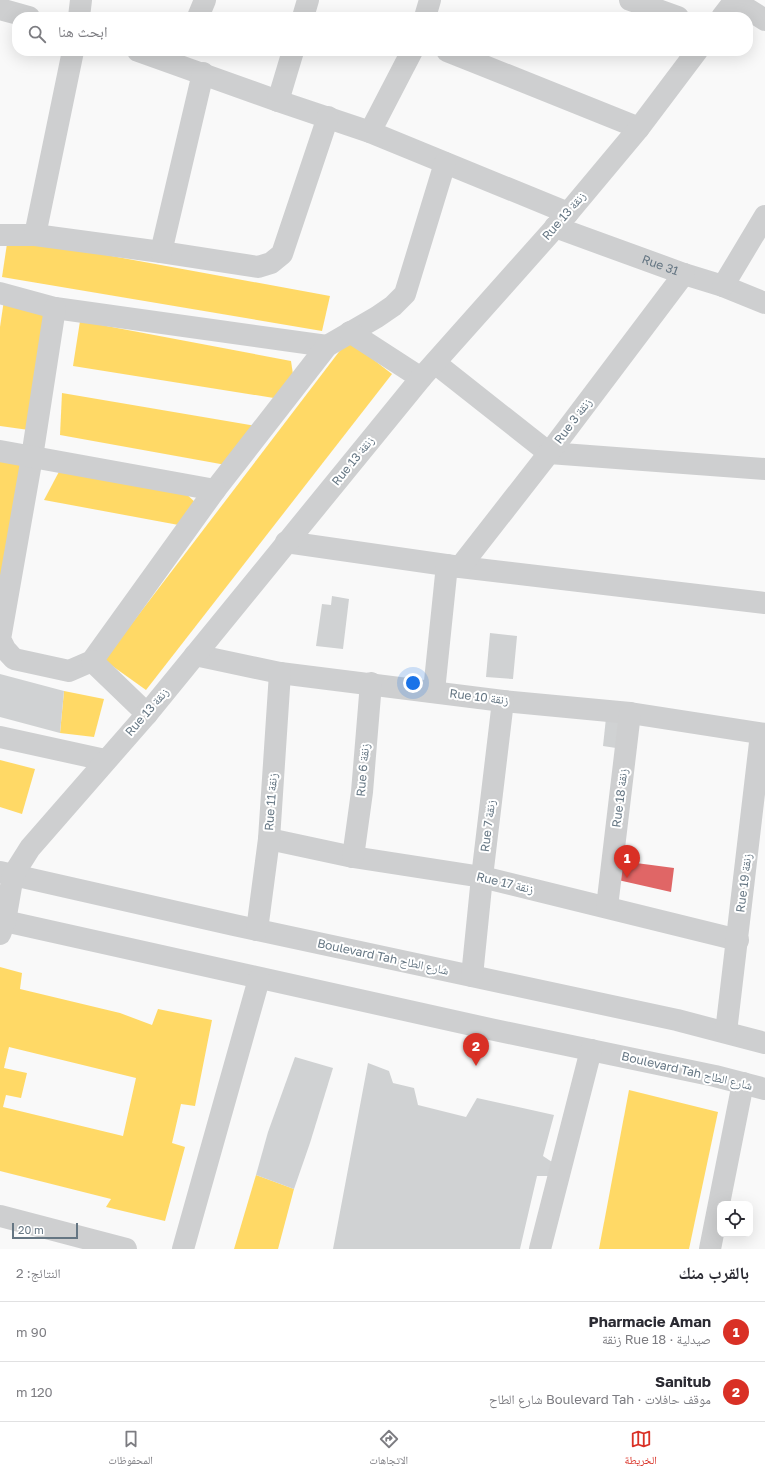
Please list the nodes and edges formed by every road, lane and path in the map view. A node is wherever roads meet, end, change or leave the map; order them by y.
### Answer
1 (81, 0) edge
2 (204, 0) edge
3 (308, 0) edge
4 (430, 0) edge
5 (630, 0) edge
6 (731, 6) edge
7 (0, 9) edge
8 (12, 12) edge
9 (80, 12) edge
10 (200, 12) edge
11 (304, 12) edge
12 (426, 12) edge
13 (664, 12) edge
14 (746, 12) edge
15 (753, 15) edge
16 (765, 20) edge
17 (72, 56) edge
18 (170, 56) edge
19 (292, 56) edge
20 (409, 56) edge
21 (459, 56) edge
22 (692, 56) edge
23 (183, 58) edge
24 (203, 73) junction
25 (278, 101) junction
26 (328, 117) junction
27 (639, 128) junction
28 (370, 132) junction
29 (445, 163) junction
30 (765, 216) edge
31 (561, 220) junction
32 (35, 235) junction
33 (0, 236) edge
34 (161, 252) junction
35 (684, 274) junction
36 (723, 286) junction
37 (0, 293) edge
38 (765, 302) edge
39 (55, 308) junction
40 (350, 332) junction
41 (327, 346) junction
42 (428, 370) junction
43 (0, 451) edge
44 (549, 453) junction
45 (32, 457) junction
46 (765, 469) edge
47 (215, 490) junction
48 (286, 542) junction
49 (453, 566) junction
50 (765, 603) edge
51 (195, 655) junction
52 (92, 661) junction
53 (280, 673) junction
54 (371, 683) junction
55 (434, 691) junction
56 (503, 701) junction
57 (630, 713) junction
58 (147, 714) junction
59 (763, 734) edge
60 (0, 737) edge
61 (105, 760) junction
62 (269, 839) junction
63 (353, 857) junction
64 (6, 873) edge
65 (482, 877) junction
66 (607, 907) junction
67 (2, 925) edge
68 (257, 930) junction
69 (738, 940) junction
70 (472, 976) junction
71 (258, 979) junction
72 (726, 1032) junction
73 (765, 1043) edge
74 (591, 1050) junction
75 (743, 1083) junction
76 (765, 1090) edge
77 (0, 1216) edge
78 (126, 1249) edge
79 (183, 1249) edge
80 (540, 1249) edge
81 (710, 1249) edge

1 - 9 street
2 - 10 street
3 - 11 street
4 - 12 street
5 - 13 street
6 - 14 street
7 - 8 street
15 - 16 street
17 - 32 street
18 - 23 street, Rue 31
19 - 25 street
20 - 28 street
21 - 27 street
22 - 27 street, Rue 13 زنقة
23 - 24 street, Rue 31
24 - 25 street, Rue 31
24 - 34 street
25 - 26 street, Rue 31
26 - 28 street, Rue 31
26 - 34 street
27 - 31 street, Rue 13 زنقة
28 - 29 street, Rue 31
29 - 31 street, Rue 31
29 - 40 street
30 - 36 street
31 - 35 street, Rue 31
31 - 42 street, Rue 13 زنقة
32 - 33 street
32 - 34 street
35 - 36 street, Rue 31
35 - 44 street, Rue 3 زنقة
36 - 38 street, Rue 31
37 - 39 street
39 - 41 street
39 - 45 street
40 - 41 street
40 - 42 street
41 - 47 street
42 - 44 street
42 - 48 street, Rue 13 زنقة
43 - 45 street
44 - 46 street
44 - 49 street, Rue 3 زنقة
45 - 47 street
45 - 52 street
47 - 52 street
48 - 49 street
48 - 51 street, Rue 13 زنقة
49 - 50 street
49 - 55 street
51 - 53 street, Rue 10 زنقة
51 - 58 street, Rue 13 زنقة
52 - 58 street
53 - 54 street, Rue 10 زنقة
53 - 62 street, Rue 11 زنقة
54 - 55 street, Rue 10 زنقة
54 - 63 street, Rue 6 زنقة
55 - 56 street, Rue 10 زنقة
56 - 57 street, Rue 10 زنقة
56 - 65 street, Rue 7 زنقة
57 - 59 street, Rue 10 زنقة
57 - 66 street, Rue 18 زنقة
58 - 61 street, Rue 13 زنقة
59 - 69 street, Rue 19 زنقة
60 - 61 street
61 - 64 street, Rue 13 زنقة
62 - 63 street, Rue 17 زنقة
62 - 68 street, Rue 11 زنقة
63 - 65 street, Rue 17 زنقة
64 - 67 street
64 - 68 street, Boulevard Tah شارع الطاح
65 - 66 street, Rue 17 زنقة
65 - 70 street, Rue 7 زنقة
66 - 69 street, Rue 17 زنقة
67 - 71 street, Boulevard Tah شارع الطاح
68 - 70 street, Boulevard Tah شارع الطاح
69 - 72 street, Rue 19 زنقة
70 - 72 street, Boulevard Tah شارع الطاح
71 - 74 street, Boulevard Tah شارع الطاح
71 - 79 street
72 - 73 street, Boulevard Tah شارع الطاح
74 - 75 street, Boulevard Tah شارع الطاح
74 - 80 street
75 - 76 street, Boulevard Tah شارع الطاح
75 - 81 street
77 - 78 street

